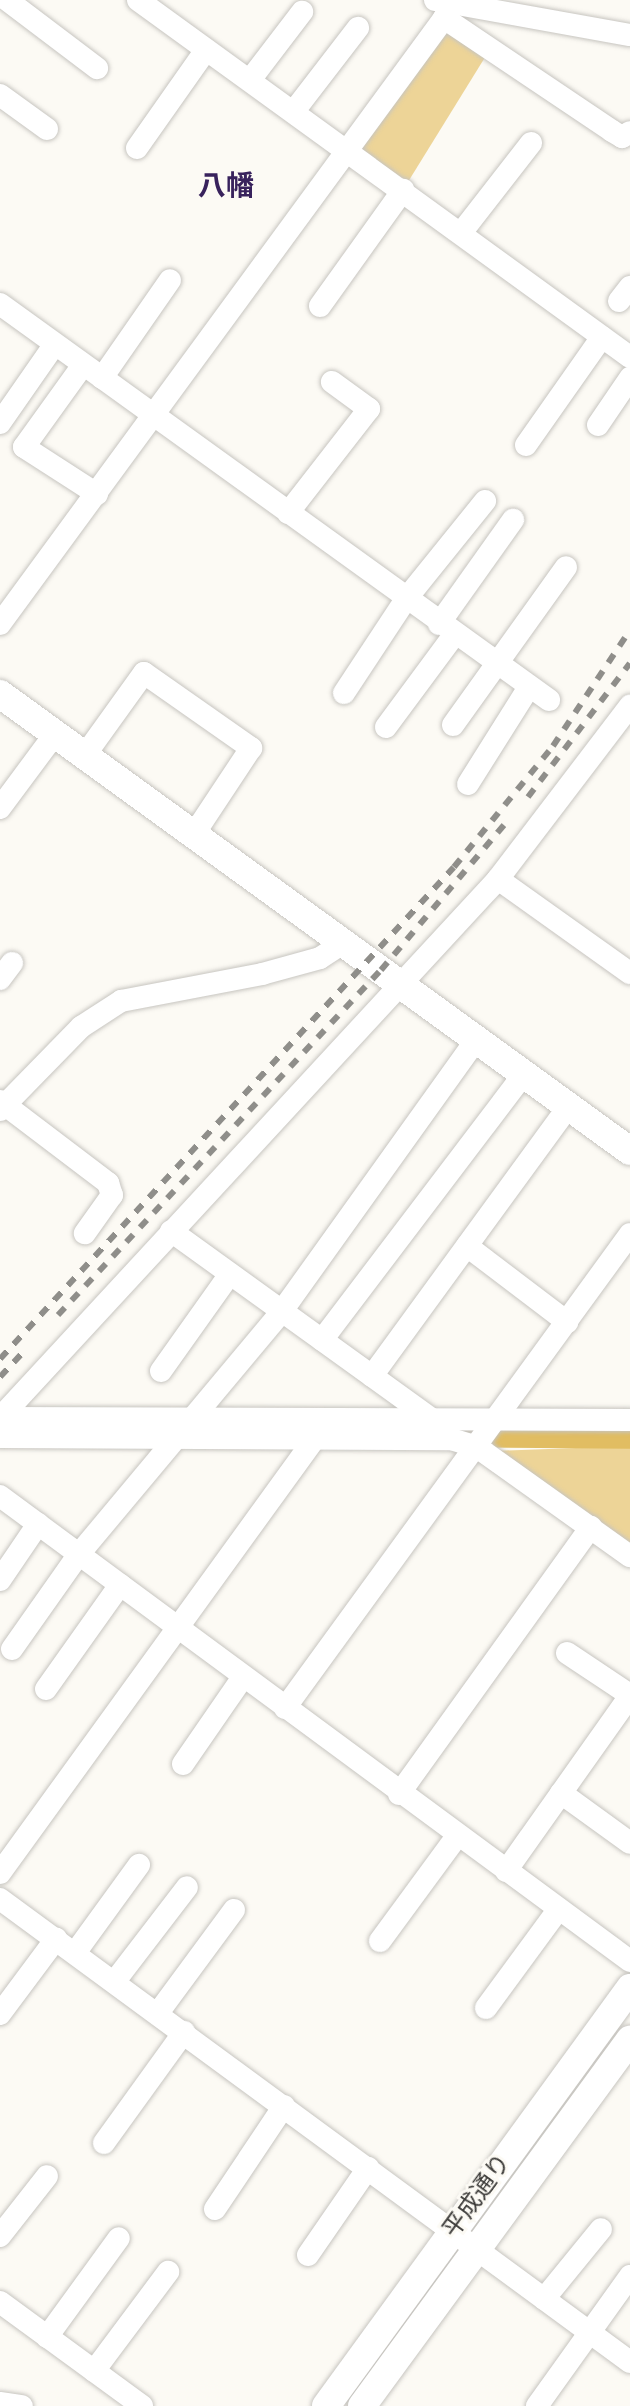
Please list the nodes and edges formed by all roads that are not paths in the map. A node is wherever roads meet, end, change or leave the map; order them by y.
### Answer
1 (7, 0) edge
2 (138, 0) edge
3 (444, 8) edge
4 (302, 12) dead end
5 (358, 28) dead end
6 (630, 35) edge
7 (206, 50) junction
8 (97, 68) dead end
9 (250, 80) junction
10 (0, 95) edge
11 (294, 111) junction
12 (47, 129) dead end
13 (630, 132) edge
14 (531, 143) dead end
15 (137, 148) dead end
16 (348, 149) junction
17 (403, 190) junction
18 (461, 233) junction
19 (170, 280) dead end
20 (0, 304) edge
21 (320, 306) dead end
22 (602, 337) junction
23 (55, 344) junction
24 (630, 357) edge
25 (83, 365) junction
26 (102, 378) junction
27 (630, 378) edge
28 (332, 382) dead end
29 (155, 417) junction
30 (0, 423) edge
31 (598, 425) dead end
32 (526, 445) dead end
33 (97, 494) junction
34 (485, 501) dead end
35 (288, 513) junction
36 (513, 520) dead end
37 (566, 567) dead end
38 (406, 599) junction
39 (0, 624) edge
40 (447, 629) junction
41 (493, 663) junction
42 (529, 687) junction
43 (344, 693) dead end
44 (0, 694) edge
45 (549, 700) dead end
46 (630, 706) edge
47 (453, 725) dead end
48 (386, 727) dead end
49 (55, 734) junction
50 (85, 755) junction
51 (468, 784) dead end
52 (0, 808) edge
53 (194, 834) junction
54 (498, 879) junction
55 (343, 943) junction
56 (630, 973) edge
57 (399, 983) junction
58 (477, 1039) junction
59 (524, 1074) junction
60 (2, 1106) edge
61 (569, 1106) junction
62 (630, 1151) edge
63 (171, 1231) junction
64 (85, 1233) dead end
65 (630, 1234) edge
66 (467, 1246) junction
67 (230, 1274) junction
68 (282, 1311) junction
69 (567, 1322) junction
70 (322, 1340) junction
71 (161, 1371) dead end
72 (372, 1376) junction
73 (195, 1417) junction
74 (0, 1418) edge
75 (430, 1418) junction
76 (497, 1420) junction
77 (630, 1420) edge
78 (0, 1437) edge
79 (174, 1440) junction
80 (313, 1441) junction
81 (477, 1447) junction
82 (0, 1496) edge
83 (38, 1524) junction
84 (591, 1527) junction
85 (79, 1554) junction
86 (630, 1556) edge
87 (0, 1580) edge
88 (120, 1585) junction
89 (179, 1629) junction
90 (12, 1649) dead end
91 (567, 1653) dead end
92 (243, 1677) junction
93 (46, 1689) dead end
94 (630, 1696) edge
95 (285, 1708) junction
96 (183, 1764) dead end
97 (561, 1793) junction
98 (399, 1794) junction
99 (457, 1836) junction
100 (630, 1843) edge
101 (139, 1865) dead end
102 (506, 1871) junction
103 (0, 1873) edge
104 (187, 1887) dead end
105 (0, 1899) edge
106 (234, 1910) dead end
107 (558, 1910) junction
108 (56, 1939) junction
109 (380, 1941) dead end
110 (75, 1953) junction
111 (630, 1961) edge
112 (115, 1981) junction
113 (630, 1988) edge
114 (486, 2008) dead end
115 (158, 2013) junction
116 (0, 2014) edge
117 (184, 2032) junction
118 (630, 2040) edge
119 (284, 2106) junction
120 (104, 2143) dead end
121 (368, 2168) junction
122 (47, 2176) dead end
123 (215, 2209) dead end
124 (601, 2229) dead end
125 (452, 2231) junction
126 (0, 2236) edge
127 (119, 2238) dead end
128 (477, 2249) junction
129 (308, 2255) dead end
130 (168, 2272) dead end
131 (630, 2276) edge
132 (544, 2299) junction
133 (0, 2302) edge
134 (590, 2333) junction
135 (47, 2337) junction
136 (630, 2362) edge
137 (94, 2371) junction
138 (0, 2403) edge
139 (22, 2406) edge
140 (142, 2406) edge
141 (326, 2406) edge
142 (362, 2406) edge
143 (537, 2406) edge

1 - 8 street
2 - 7 street
3 - 6 street
3 - 13 street
3 - 16 street
4 - 9 street
5 - 11 street
7 - 9 street
7 - 15 street
9 - 11 street
10 - 12 street
11 - 16 street
14 - 18 street
16 - 17 street
16 - 29 street
17 - 18 street
17 - 21 street
18 - 22 street
19 - 26 street
20 - 23 street
22 - 24 street
22 - 32 street
23 - 25 street
23 - 30 street
25 - 26 street
25 - 33 street
26 - 29 street
27 - 31 street
28 - 35 street
29 - 33 street
29 - 35 street
33 - 39 street
34 - 38 street
35 - 38 street
36 - 40 street
37 - 41 street
38 - 40 street
38 - 43 street
40 - 41 street
40 - 48 street
41 - 42 street
41 - 47 street
42 - 45 street
42 - 51 street
44 - 49 street
46 - 54 street
49 - 50 street
49 - 52 street
50 - 53 street
50 - 53 street
53 - 55 street
54 - 56 street
54 - 57 street
55 - 57 street
55 - 60 street
57 - 58 street
57 - 63 street
58 - 59 street
58 - 68 street
59 - 61 street
59 - 70 street
60 - 64 street
61 - 62 street
61 - 66 street
63 - 67 street
63 - 74 street
65 - 69 street
66 - 69 street
66 - 72 street
67 - 68 street
67 - 71 street
68 - 70 street
68 - 73 street
69 - 76 street
70 - 72 street
72 - 75 street
73 - 74 street
73 - 75 street
73 - 79 street
75 - 76 street
76 - 77 street
76 - 81 street
78 - 79 street
79 - 80 street
79 - 85 street
80 - 81 street
80 - 89 street
81 - 84 street
81 - 95 street
82 - 83 street
83 - 85 street
83 - 87 street
84 - 86 street
84 - 98 street
85 - 88 street
85 - 90 street
88 - 89 street
88 - 93 street
89 - 92 street
89 - 103 street
91 - 94 street
92 - 95 street
92 - 96 street
94 - 97 street
95 - 98 street
97 - 100 street
97 - 102 street
98 - 99 street
99 - 102 street
99 - 109 street
101 - 110 street
102 - 107 street
104 - 112 street
105 - 108 street
106 - 115 street
107 - 111 street
107 - 114 street
108 - 110 street
108 - 116 street
110 - 112 street
112 - 115 street
113 - 125 street, 平成通り
115 - 117 street
117 - 119 street
117 - 120 street
118 - 128 street, 平成通り
119 - 121 street
119 - 123 street
121 - 125 street
121 - 129 street
122 - 126 street
124 - 132 street
125 - 128 street
125 - 141 street, 平成通り
127 - 135 street
128 - 132 street
128 - 142 street, 平成通り
130 - 137 street
131 - 134 street
132 - 134 street
133 - 135 street
134 - 136 street
134 - 143 street
135 - 137 street
137 - 140 street
138 - 139 street

